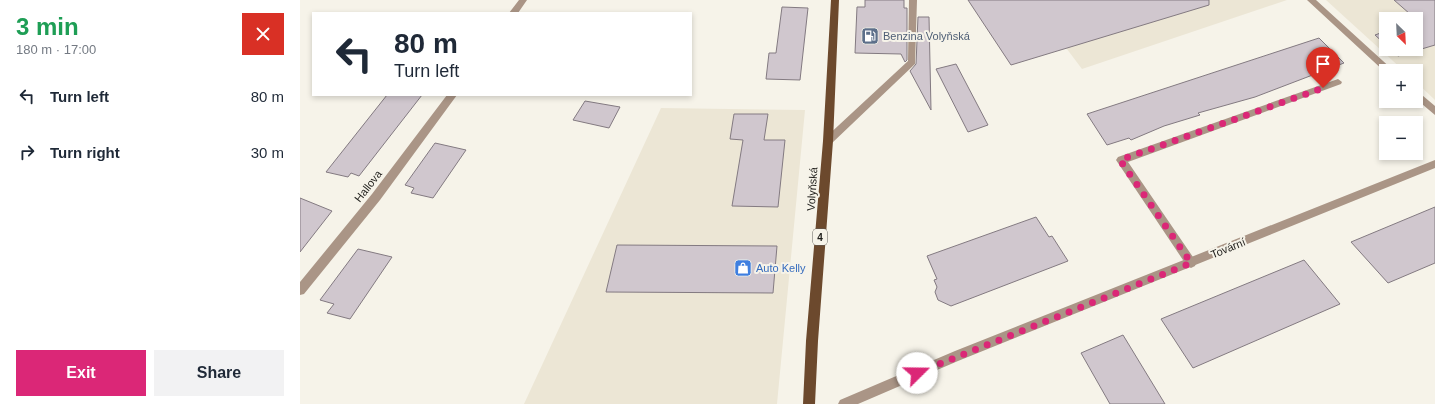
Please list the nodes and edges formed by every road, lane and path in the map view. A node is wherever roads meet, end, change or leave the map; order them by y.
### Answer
1 (522, 0) edge
2 (835, 0) edge
3 (913, 0) edge
4 (1311, 0) edge
5 (514, 12) edge
6 (1382, 64) edge
7 (1338, 82) dead end
8 (451, 96) edge
9 (1423, 101) edge
10 (1435, 112) edge
11 (828, 141) junction
12 (1435, 164) edge
13 (1191, 263) junction
14 (300, 290) edge
15 (809, 404) edge
16 (844, 404) edge

1 - 5 street
2 - 11 main road, Volyňská / 4
3 - 11 street
4 - 6 street
7 - 13 street
8 - 14 street, Hallova
9 - 10 street
11 - 15 main road, Volyňská / 4
12 - 13 street, Tovární
13 - 16 street, Tovární

